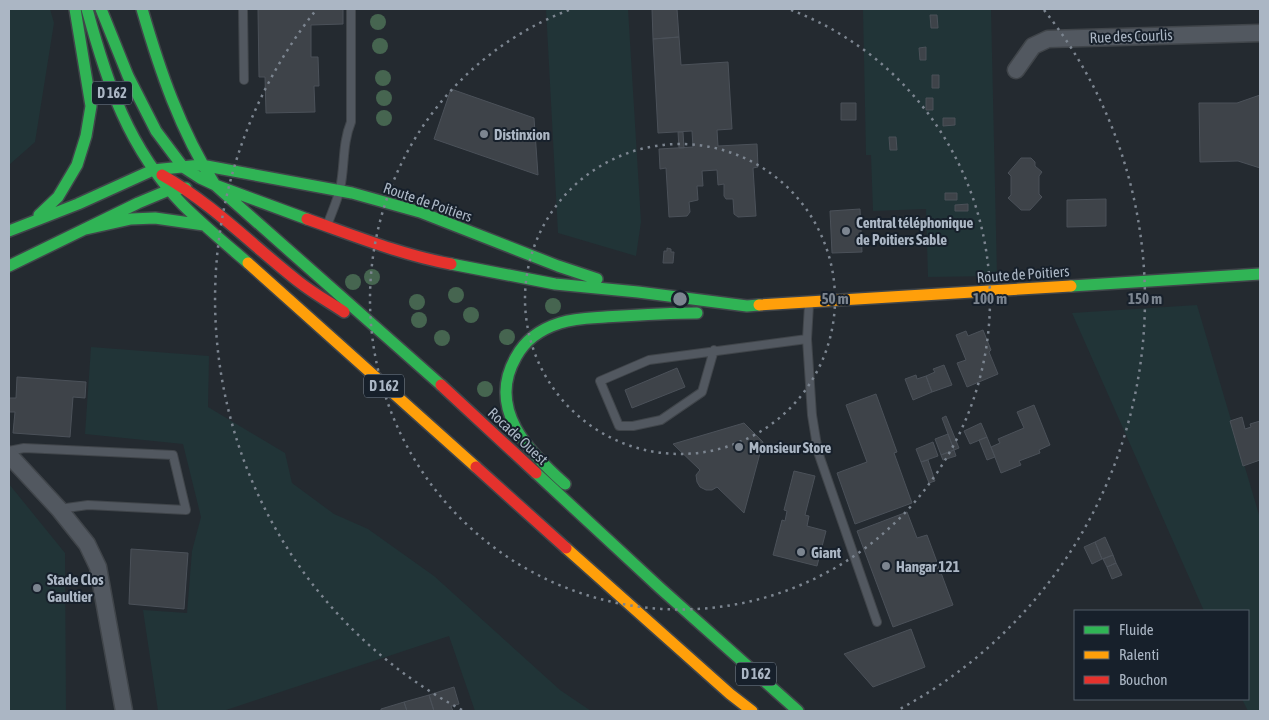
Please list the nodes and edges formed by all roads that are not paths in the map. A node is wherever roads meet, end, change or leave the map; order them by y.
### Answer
1 (75, 9) edge
2 (87, 9) edge
3 (102, 9) edge
4 (142, 9) edge
5 (242, 9) edge
6 (352, 9) edge
7 (1260, 32) edge
8 (1016, 70) dead end
9 (244, 80) dead end
10 (201, 165) junction
11 (182, 167) junction
12 (153, 170) junction
13 (215, 184) junction
14 (186, 188) junction
15 (169, 190) junction
16 (340, 191) junction
17 (32, 221) junction
18 (204, 225) junction
19 (327, 225) junction
20 (86, 229) junction
21 (9, 232) edge
22 (9, 266) edge
23 (1260, 274) edge
24 (638, 292) junction
25 (809, 303) junction
26 (747, 306) junction
27 (807, 339) junction
28 (397, 348) junction
29 (714, 350) junction
30 (9, 451) edge
31 (9, 455) edge
32 (570, 488) dead end
33 (59, 509) junction
34 (636, 549) dead end
35 (660, 588) junction
36 (877, 622) dead end
37 (124, 711) edge
38 (752, 711) edge
39 (798, 711) edge

1 - 17 street
2 - 12 street, D 162
3 - 11 street
4 - 10 street, D 162
5 - 9 lane
6 - 16 lane
7 - 8 street, Rue des Courlis
10 - 11 street, Route de Poitiers
10 - 13 street, D 162
10 - 16 street, Route de Poitiers
11 - 12 street, Route de Poitiers
11 - 13 street
12 - 14 street
12 - 15 street, D 162
12 - 17 street, Route de Poitiers
13 - 14 street
13 - 19 street, Route de Poitiers
13 - 28 street, Rocade Ouest / D 162
14 - 15 street
14 - 28 street
15 - 18 street, D 162
15 - 20 street
16 - 19 lane
16 - 24 street, Route de Poitiers
17 - 21 street
18 - 20 street
18 - 38 street, D 162
19 - 24 street, Route de Poitiers
20 - 22 street
23 - 25 street, Route de Poitiers
24 - 26 street, Route de Poitiers
25 - 26 street, Route de Poitiers
25 - 27 lane
26 - 32 street
27 - 29 lane
27 - 36 lane
28 - 35 street, Rocade Ouest / D 162
29 - 29 lane
30 - 33 lane
31 - 33 street
33 - 37 street
34 - 35 street
35 - 39 street, Rocade Ouest / D 162

